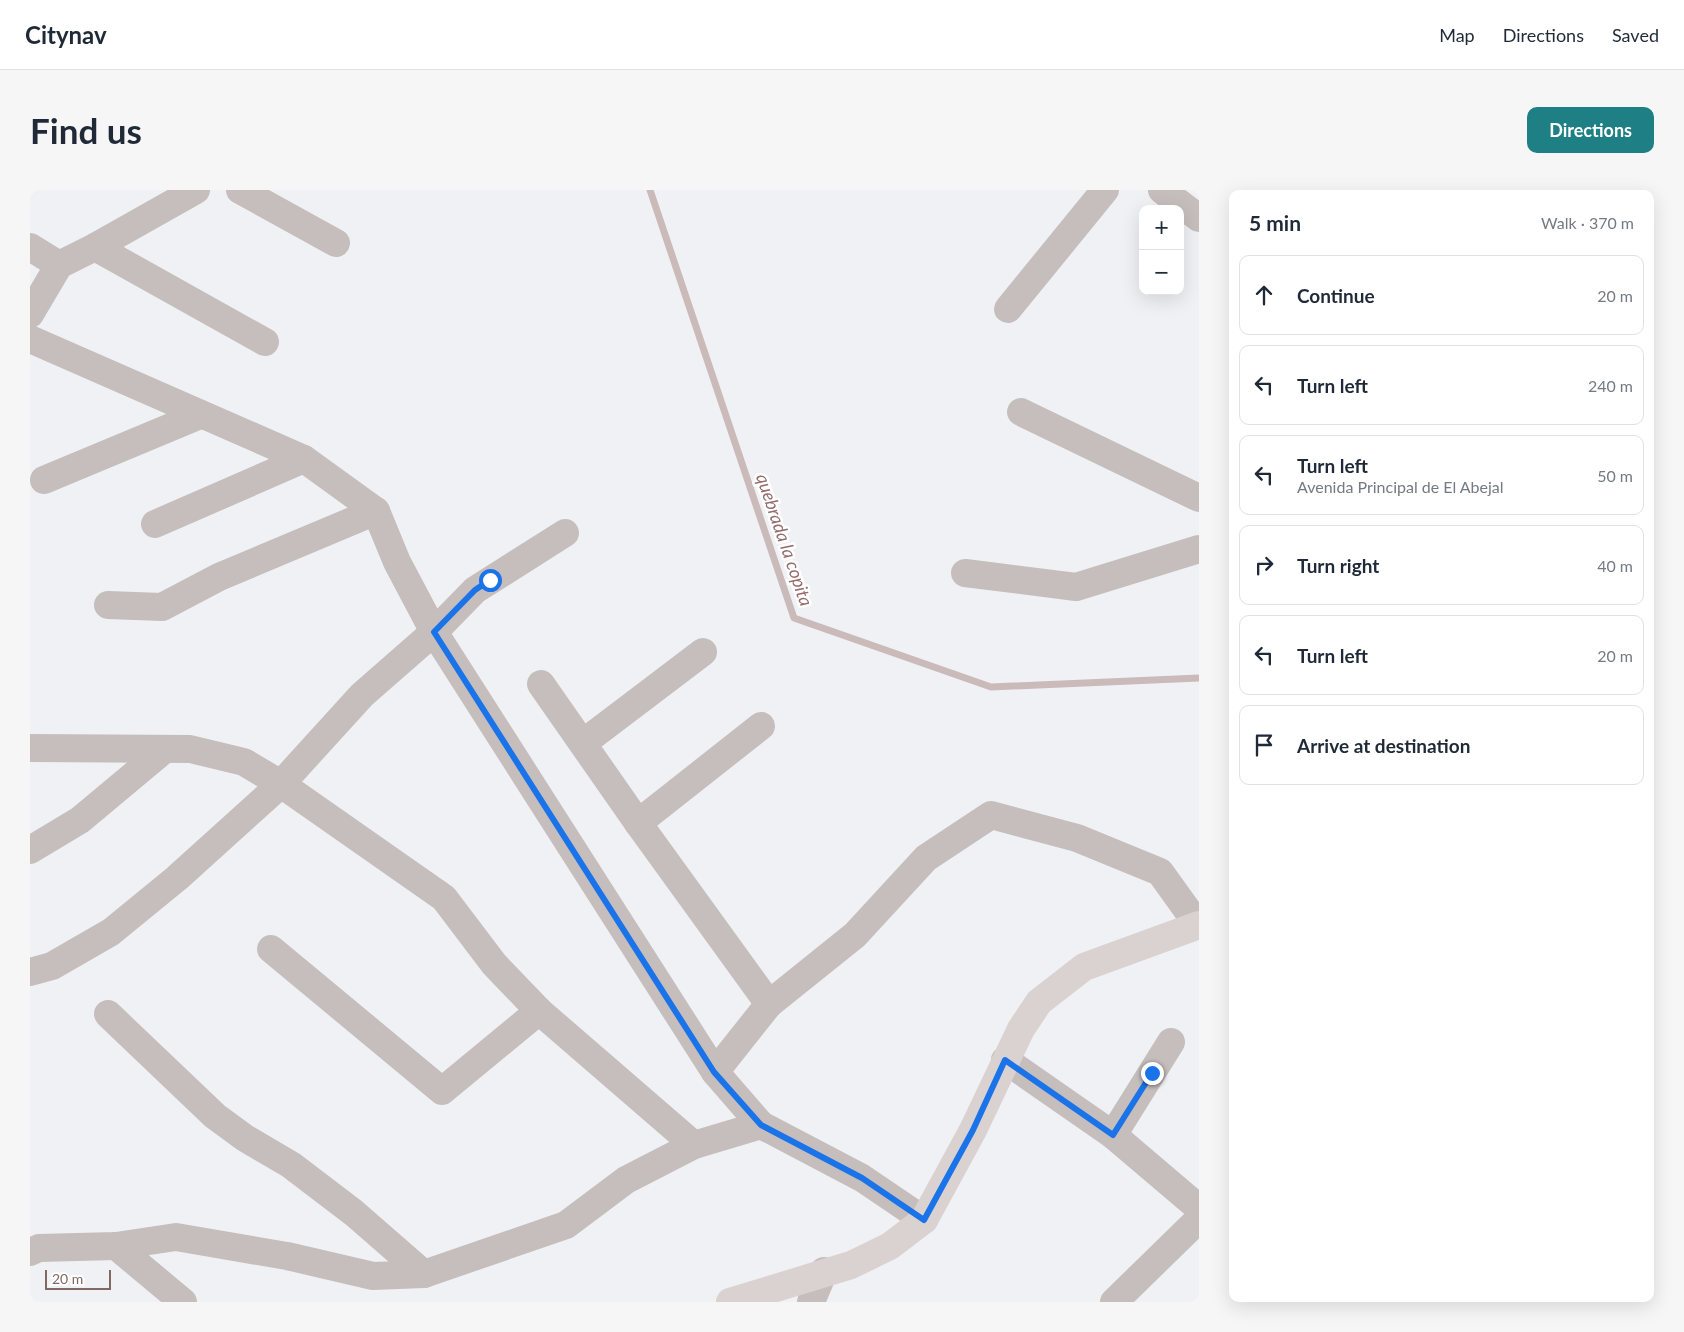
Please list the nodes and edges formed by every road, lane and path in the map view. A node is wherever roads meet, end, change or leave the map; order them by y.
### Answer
1 (196, 190) edge
2 (240, 190) edge
3 (1105, 190) edge
4 (1162, 190) edge
5 (1199, 218) edge
6 (336, 243) dead end
7 (30, 247) edge
8 (95, 247) junction
9 (59, 265) junction
10 (1008, 309) dead end
11 (30, 314) edge
12 (30, 338) edge
13 (265, 342) dead end
14 (1021, 412) dead end
15 (200, 415) junction
16 (304, 459) junction
17 (44, 480) dead end
18 (1199, 498) edge
19 (376, 511) junction
20 (155, 524) dead end
21 (565, 533) dead end
22 (1199, 549) edge
23 (965, 573) dead end
24 (108, 605) dead end
25 (434, 632) junction
26 (703, 652) dead end
27 (541, 684) dead end
28 (761, 726) dead end
29 (583, 742) junction
30 (30, 748) edge
31 (165, 749) junction
32 (281, 784) junction
33 (638, 823) junction
34 (30, 850) edge
35 (1199, 925) edge
36 (271, 949) dead end
37 (30, 972) edge
38 (769, 1004) junction
39 (539, 1012) junction
40 (108, 1014) dead end
41 (1171, 1042) dead end
42 (1005, 1060) junction
43 (714, 1072) junction
44 (761, 1125) junction
45 (1113, 1135) junction
46 (694, 1145) junction
47 (1199, 1208) edge
48 (1199, 1219) edge
49 (924, 1220) junction
50 (33, 1246) edge
51 (116, 1246) junction
52 (824, 1271) junction
53 (424, 1274) junction
54 (183, 1302) edge
55 (730, 1302) edge
56 (811, 1302) edge
57 (1114, 1302) edge

1 - 8 street
2 - 6 street
3 - 10 street
4 - 5 street
7 - 9 street
8 - 9 street
8 - 13 street
9 - 11 street
12 - 15 street
14 - 18 street
15 - 16 street
15 - 17 street
16 - 19 street
16 - 20 street
19 - 24 street
19 - 25 street
21 - 25 street
22 - 23 street
25 - 32 street
25 - 43 street
26 - 29 street
27 - 29 street
28 - 33 street
29 - 33 street
30 - 31 street
31 - 32 street
31 - 34 street
32 - 37 street
32 - 39 street
33 - 38 street
35 - 38 street
35 - 42 main road
36 - 39 street
38 - 43 street
39 - 46 street
40 - 53 street
41 - 45 street
42 - 45 street
42 - 49 main road
43 - 44 street
44 - 46 street
44 - 49 street
45 - 47 street
46 - 53 street
48 - 57 street
49 - 52 main road
50 - 51 street
51 - 53 street
51 - 54 street
52 - 55 main road
52 - 56 street

